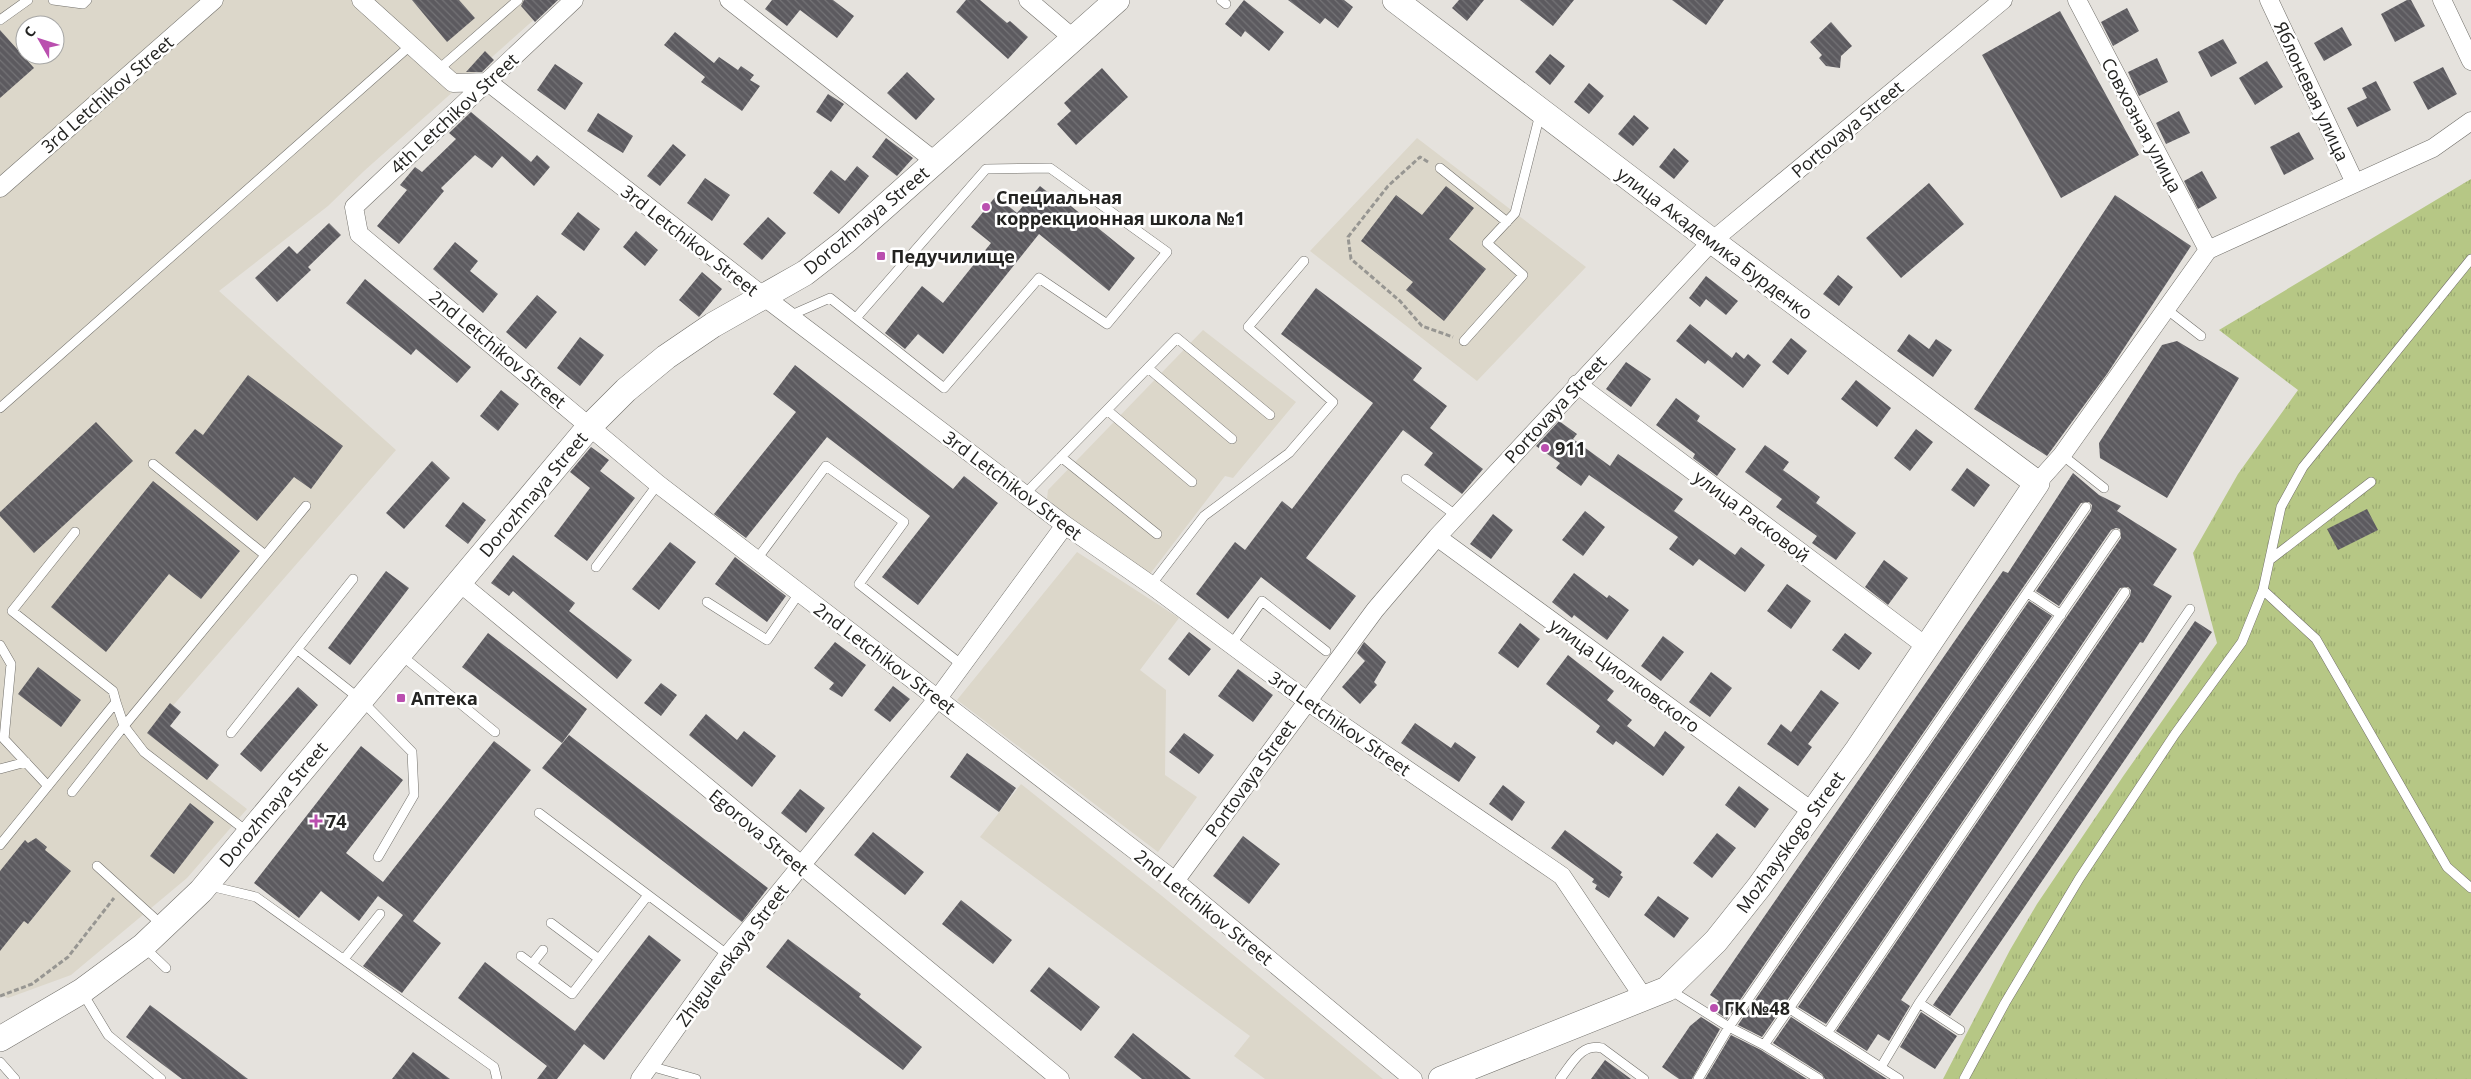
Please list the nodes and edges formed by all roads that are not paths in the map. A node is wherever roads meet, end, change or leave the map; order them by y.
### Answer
1 (28, 0) edge
2 (55, 0) edge
3 (87, 0) edge
4 (214, 0) edge
5 (360, 0) edge
6 (574, 0) edge
7 (729, 0) edge
8 (1028, 0) edge
9 (1117, 0) edge
10 (1395, 0) edge
11 (2003, 0) edge
12 (2077, 0) edge
13 (2269, 0) edge
14 (2442, 0) edge
15 (517, 1) edge
16 (0, 20) edge
17 (1074, 39) junction
18 (411, 45) junction
19 (2471, 61) edge
20 (438, 70) junction
21 (488, 82) junction
22 (1541, 111) junction
23 (2471, 121) edge
24 (936, 162) junction
25 (1440, 168) road end
26 (2355, 182) junction
27 (0, 188) edge
28 (1507, 222) junction
29 (359, 234) joint
30 (1712, 242) junction
31 (2208, 250) junction
32 (2471, 259) edge
33 (1304, 261) dead end
34 (762, 296) junction
35 (2165, 308) junction
36 (789, 316) junction
37 (856, 318) junction
38 (2201, 336) dead end
39 (1464, 341) road end
40 (1148, 368) junction
41 (1577, 384) junction
42 (0, 408) edge
43 (1107, 410) junction
44 (1270, 416) dead end
45 (589, 427) junction
46 (1232, 440) dead end
47 (2062, 456) junction
48 (1061, 458) junction
49 (154, 464) dead end
50 (1406, 479) dead end
51 (1192, 482) dead end
52 (2371, 482) dead end
53 (2037, 483) junction
54 (658, 484) junction
55 (2104, 488) dead end
56 (1025, 494) junction
57 (306, 506) dead end
58 (2086, 507) dead end
59 (1457, 516) junction
60 (1065, 525) junction
61 (75, 532) dead end
62 (1157, 534) dead end
63 (2116, 534) dead end
64 (1438, 537) junction
65 (265, 555) junction
66 (757, 559) junction
67 (2271, 559) junction
68 (596, 567) dead end
69 (353, 579) dead end
70 (460, 583) junction
71 (1151, 585) junction
72 (2263, 590) junction
73 (800, 592) junction
74 (2125, 592) dead end
75 (2028, 593) junction
76 (707, 602) dead end
77 (2190, 609) dead end
78 (2061, 615) junction
79 (0, 644) edge
80 (1231, 645) junction
81 (1927, 646) junction
82 (298, 650) junction
83 (1326, 651) dead end
84 (400, 654) junction
85 (962, 665) junction
86 (938, 698) junction
87 (361, 700) junction
88 (1307, 701) junction
89 (116, 702) junction
90 (124, 726) junction
91 (495, 732) dead end
92 (230, 733) dead end
93 (26, 762) junction
94 (0, 768) edge
95 (48, 786) junction
96 (72, 792) dead end
97 (1813, 812) junction
98 (539, 814) dead end
99 (249, 833) junction
100 (0, 845) edge
101 (378, 857) dead end
102 (98, 866) dead end
103 (800, 866) junction
104 (1175, 881) junction
105 (206, 885) junction
106 (2471, 888) edge
107 (648, 895) junction
108 (380, 914) dead end
109 (551, 923) dead end
110 (164, 927) junction
111 (143, 946) junction
112 (543, 950) dead end
113 (728, 954) junction
114 (521, 956) dead end
115 (344, 959) junction
116 (599, 959) junction
117 (532, 964) junction
118 (166, 968) dead end
119 (1667, 989) junction
120 (82, 991) junction
121 (1644, 998) junction
122 (1919, 1003) junction
123 (1790, 1009) junction
124 (1729, 1027) junction
125 (1960, 1030) dead end
126 (1828, 1032) junction
127 (0, 1038) edge
128 (1764, 1045) junction
129 (0, 1062) edge
130 (1881, 1067) junction
131 (645, 1072) edge
132 (15, 1079) edge
133 (161, 1079) edge
134 (496, 1079) edge
135 (696, 1079) edge
136 (1060, 1079) edge
137 (1413, 1079) edge
138 (1442, 1079) edge
139 (1560, 1079) edge
140 (1644, 1079) edge
141 (1698, 1079) edge
142 (1820, 1079) edge
143 (1899, 1079) edge
144 (1964, 1079) edge

1 - 16 lane
2 - 3 lane
4 - 27 street, 3rd Letchikov Street
5 - 18 street
6 - 21 street, 4th Letchikov Street
7 - 24 street
8 - 17 street
9 - 17 street, Dorozhnaya Street
10 - 22 street, улица Академика Бурденко
11 - 30 street, Portovaya Street
12 - 31 street, Совхозная улица
13 - 26 street, Яблоневая улица
14 - 19 street
15 - 20 lane
17 - 24 street, Dorozhnaya Street
18 - 20 street
18 - 42 lane
20 - 21 street
21 - 29 street, 4th Letchikov Street
21 - 34 street, 3rd Letchikov Street
22 - 28 lane
22 - 30 street, улица Академика Бурденко
23 - 26 street
24 - 34 street, Dorozhnaya Street
25 - 28 lane
26 - 31 street
28 - 39 lane
29 - 45 street, 2nd Letchikov Street
30 - 41 street, Portovaya Street
30 - 53 street, улица Академика Бурденко
31 - 35 street
32 - 67 lane
33 - 71 lane
34 - 36 street, 3rd Letchikov Street
34 - 45 street, Dorozhnaya Street
35 - 38 lane
35 - 47 street
36 - 37 lane
36 - 56 street, 3rd Letchikov Street
37 - 37 lane
40 - 43 lane
40 - 44 lane
40 - 46 lane
41 - 59 street, Portovaya Street
41 - 81 street, улица Расковой
43 - 48 lane
43 - 51 lane
45 - 54 street, 2nd Letchikov Street
45 - 70 street, Dorozhnaya Street
47 - 53 street
47 - 55 lane
48 - 56 lane
48 - 62 lane
49 - 65 lane
50 - 59 lane
52 - 67 lane
53 - 81 street, Mozhayskogo Street
54 - 66 street, 2nd Letchikov Street
54 - 68 lane
56 - 60 street, 3rd Letchikov Street
57 - 65 lane
58 - 75 lane
59 - 64 street, Portovaya Street
60 - 71 street, 3rd Letchikov Street
60 - 85 street, Zhigulevskaya Street
61 - 89 lane
63 - 78 lane
64 - 88 street, Portovaya Street
64 - 97 street, улица Циолковского
65 - 90 lane
66 - 73 street, 2nd Letchikov Street
66 - 85 lane
67 - 72 lane
69 - 82 lane
70 - 84 street, Dorozhnaya Street
70 - 103 street, Egorova Street
71 - 80 street, 3rd Letchikov Street
72 - 106 lane
72 - 144 lane
73 - 76 lane
73 - 86 street, 2nd Letchikov Street
74 - 126 lane
75 - 78 lane
75 - 124 lane
77 - 122 lane
78 - 123 lane
79 - 93 lane
80 - 83 lane
80 - 88 street, 3rd Letchikov Street
81 - 97 street, Mozhayskogo Street
82 - 87 lane
82 - 92 lane
84 - 87 street, Dorozhnaya Street
84 - 91 lane
85 - 86 street, Zhigulevskaya Street
86 - 103 street, Zhigulevskaya Street
86 - 104 street, 2nd Letchikov Street
87 - 99 street, Dorozhnaya Street
87 - 101 lane
88 - 104 street, Portovaya Street
88 - 121 street, 3rd Letchikov Street
89 - 90 lane
89 - 95 lane
90 - 96 lane
90 - 99 lane
93 - 94 lane
93 - 95 lane
95 - 100 lane
97 - 119 street, Mozhayskogo Street
98 - 107 lane
99 - 105 street, Dorozhnaya Street
102 - 110 lane
103 - 113 street, Zhigulevskaya Street
103 - 136 street, Egorova Street
104 - 137 street, 2nd Letchikov Street
105 - 110 street, Dorozhnaya Street
105 - 115 lane
107 - 113 lane
107 - 116 lane
108 - 115 lane
109 - 116 lane
110 - 111 street, Dorozhnaya Street
111 - 118 lane
111 - 120 street, Dorozhnaya Street
112 - 117 lane
113 - 131 street, Zhigulevskaya Street
114 - 117 lane
115 - 134 lane
116 - 117 lane
119 - 121 street, Mozhayskogo Street
119 - 124 lane
120 - 127 street, Dorozhnaya Street
120 - 133 lane
121 - 138 street, Mozhayskogo Street
122 - 125 lane
122 - 130 lane
123 - 126 lane
123 - 128 lane
124 - 128 lane
124 - 141 lane
126 - 130 lane
128 - 142 lane
129 - 132 lane
130 - 143 lane
131 - 135 lane
139 - 140 lane

